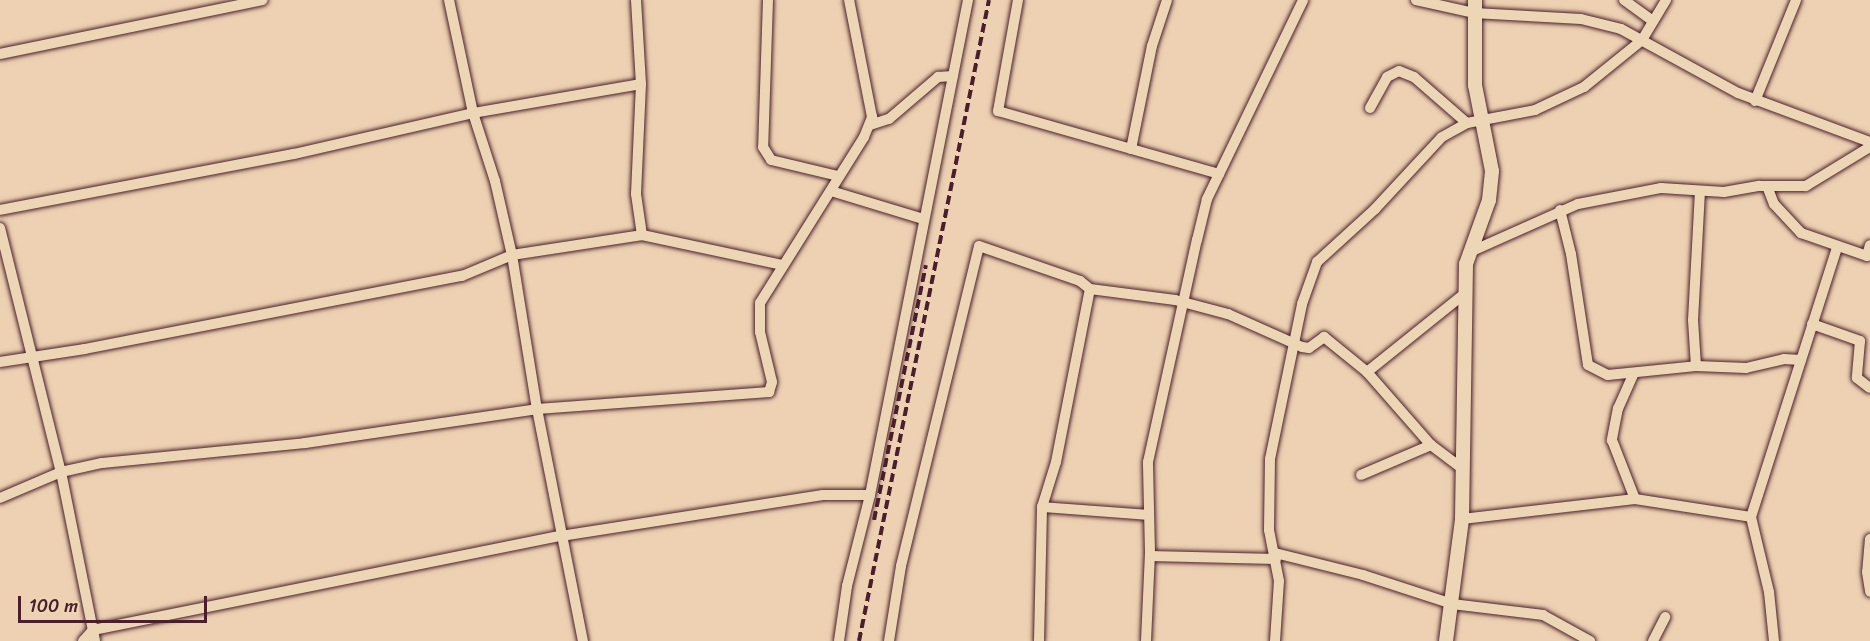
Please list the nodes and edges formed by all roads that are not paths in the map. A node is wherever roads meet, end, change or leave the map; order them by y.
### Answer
1 (263, 0) edge
2 (448, 0) edge
3 (636, 0) edge
4 (768, 0) edge
5 (849, 0) edge
6 (968, 0) edge
7 (1018, 0) edge
8 (1167, 0) edge
9 (1303, 0) edge
10 (1416, 0) edge
11 (1624, 0) edge
12 (1666, 0) edge
13 (1796, 0) edge
14 (1474, 7) edge
15 (1653, 21) junction
16 (1642, 40) junction
17 (0, 54) edge
18 (953, 76) junction
19 (641, 84) junction
20 (1755, 101) junction
21 (1370, 108) dead end
22 (473, 113) junction
23 (1483, 121) junction
24 (1467, 123) junction
25 (870, 125) junction
26 (1870, 142) edge
27 (1870, 147) edge
28 (1131, 149) junction
29 (1218, 174) junction
30 (838, 176) junction
31 (1767, 186) junction
32 (831, 191) junction
33 (1700, 191) junction
34 (0, 210) edge
35 (1560, 210) junction
36 (923, 219) junction
37 (0, 228) edge
38 (642, 235) junction
39 (1837, 247) junction
40 (1470, 252) junction
41 (1869, 253) edge
42 (512, 255) junction
43 (782, 265) junction
44 (1090, 289) junction
45 (1464, 294) junction
46 (1182, 302) junction
47 (1812, 324) junction
48 (1294, 344) junction
49 (34, 355) junction
50 (1800, 360) junction
51 (0, 362) edge
52 (1696, 366) junction
53 (1367, 372) junction
54 (1633, 375) junction
55 (1870, 388) edge
56 (537, 409) junction
57 (1431, 445) junction
58 (1462, 468) junction
59 (61, 472) junction
60 (1361, 475) dead end
61 (870, 495) junction
62 (0, 498) edge
63 (1635, 499) junction
64 (1042, 507) junction
65 (1149, 515) junction
66 (1751, 517) junction
67 (1462, 519) junction
68 (561, 536) junction
69 (1870, 539) edge
70 (1150, 556) junction
71 (1276, 556) junction
72 (1868, 572) edge
73 (1870, 592) edge
74 (1452, 604) junction
75 (1665, 617) dead end
76 (94, 635) edge
77 (83, 641) edge
78 (583, 641) edge
79 (839, 641) edge
80 (889, 641) edge
81 (1039, 641) edge
82 (1146, 641) edge
83 (1275, 641) edge
84 (1446, 641) edge
85 (1590, 641) edge
86 (1653, 641) edge
87 (1774, 641) edge

1 - 17 street
2 - 22 street
3 - 19 street
4 - 30 street
5 - 25 street
6 - 18 street
7 - 28 street
8 - 28 street
9 - 29 street
10 - 14 street
11 - 15 street
12 - 15 street
13 - 20 street
14 - 16 street
14 - 23 street
15 - 16 street
16 - 20 street
16 - 23 street
18 - 25 street
18 - 36 street
19 - 22 street
19 - 38 street
20 - 26 street
21 - 24 street
22 - 34 street
22 - 42 street
23 - 24 street
23 - 40 street
24 - 48 street
25 - 30 street
27 - 31 street
28 - 29 street
29 - 46 street
30 - 32 street
31 - 33 street
31 - 39 street
32 - 36 street
32 - 43 street
33 - 35 street
33 - 52 street
35 - 40 street
35 - 54 street
36 - 61 street
37 - 49 street
38 - 42 street
38 - 43 street
39 - 41 street
39 - 47 street
40 - 45 street
42 - 49 street
42 - 56 street
43 - 56 street
44 - 46 street
44 - 64 street
44 - 80 street
45 - 53 street
45 - 58 street
46 - 48 street
46 - 65 street
47 - 50 street
47 - 55 street
48 - 53 street
48 - 71 street
49 - 51 street
49 - 59 street
50 - 52 street
50 - 66 street
52 - 54 street
53 - 57 street
54 - 63 street
56 - 59 street
56 - 68 street
57 - 58 street
57 - 60 street
58 - 67 street
59 - 62 street
59 - 76 street
61 - 68 street
61 - 79 street
63 - 66 street
63 - 67 street
64 - 65 street
64 - 81 street
65 - 70 street
66 - 87 street
67 - 74 street
68 - 76 street
68 - 78 street
69 - 72 street
70 - 71 street
70 - 82 street
71 - 74 street
71 - 83 street
72 - 73 street
74 - 84 street
74 - 85 street
75 - 86 street
76 - 77 street

